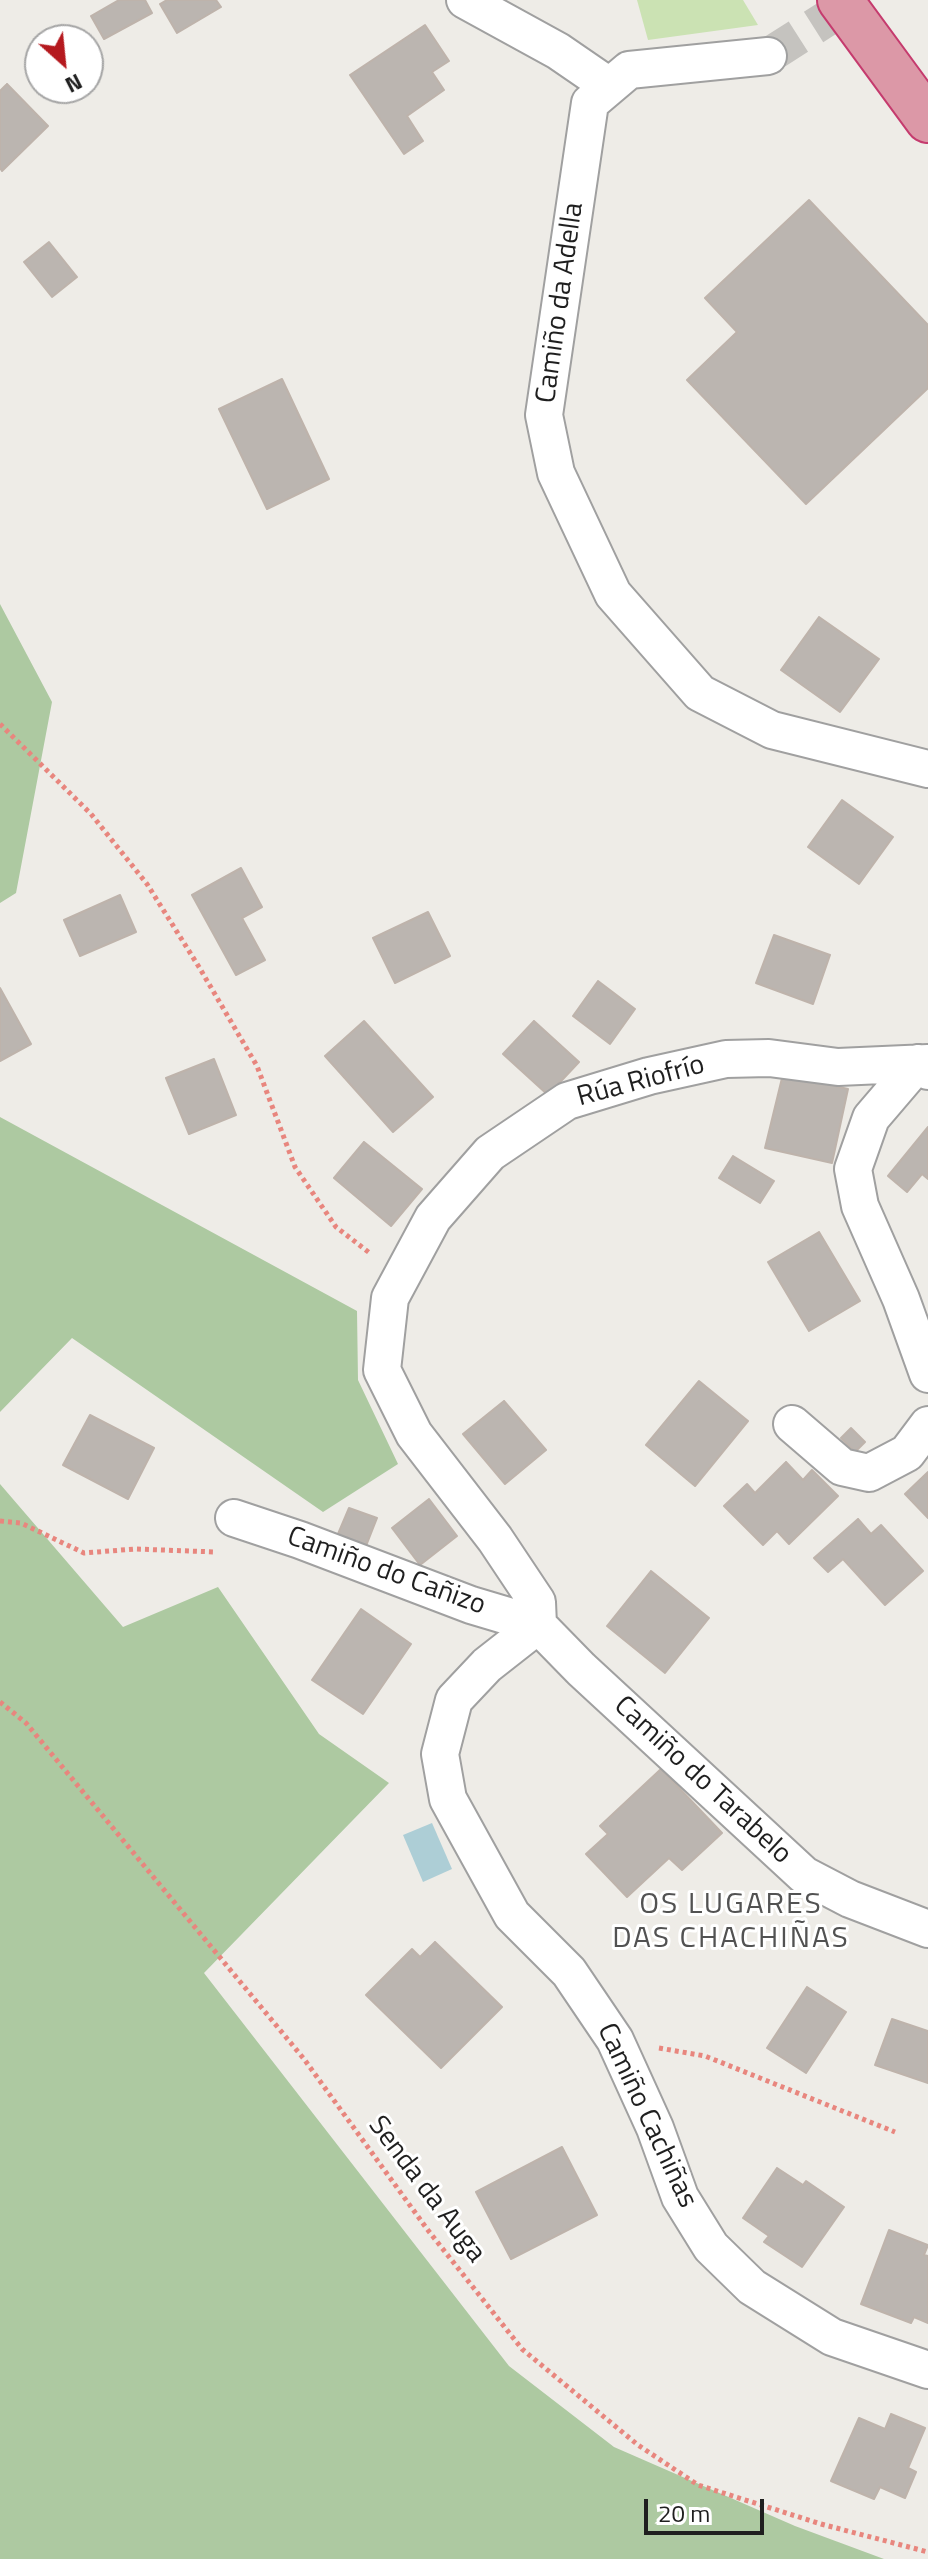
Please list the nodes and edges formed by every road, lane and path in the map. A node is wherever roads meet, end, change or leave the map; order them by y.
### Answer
1 (465, 0) edge
2 (840, 0) edge
3 (768, 56) tunnel mouth
4 (609, 86) junction
5 (928, 120) edge
6 (0, 724) edge
7 (928, 769) edge
8 (925, 1066) edge
9 (401, 1277) junction
10 (928, 1374) edge
11 (792, 1424) dead end
12 (928, 1425) edge
13 (0, 1521) edge
14 (230, 1535) joint
15 (538, 1625) junction
16 (0, 1702) edge
17 (928, 1929) edge
18 (615, 2040) junction
19 (895, 2132) dead end
20 (928, 2370) edge
21 (928, 2552) edge

1 - 4 street
2 - 5 highway
3 - 4 street, Camiño da Adella
4 - 7 street, Camiño da Adella
6 - 9 path
8 - 9 street, Rúa Riofrío
8 - 10 street
9 - 15 street, Rúa Riofrío
11 - 12 street
13 - 14 path
14 - 15 street, Camiño do Cañizo
15 - 17 street, Camiño do Tarabelo
15 - 18 street, Camiño Cachiñas
16 - 21 path, Senda da Auga
18 - 19 path
18 - 20 street, Camiño Cachiñas

